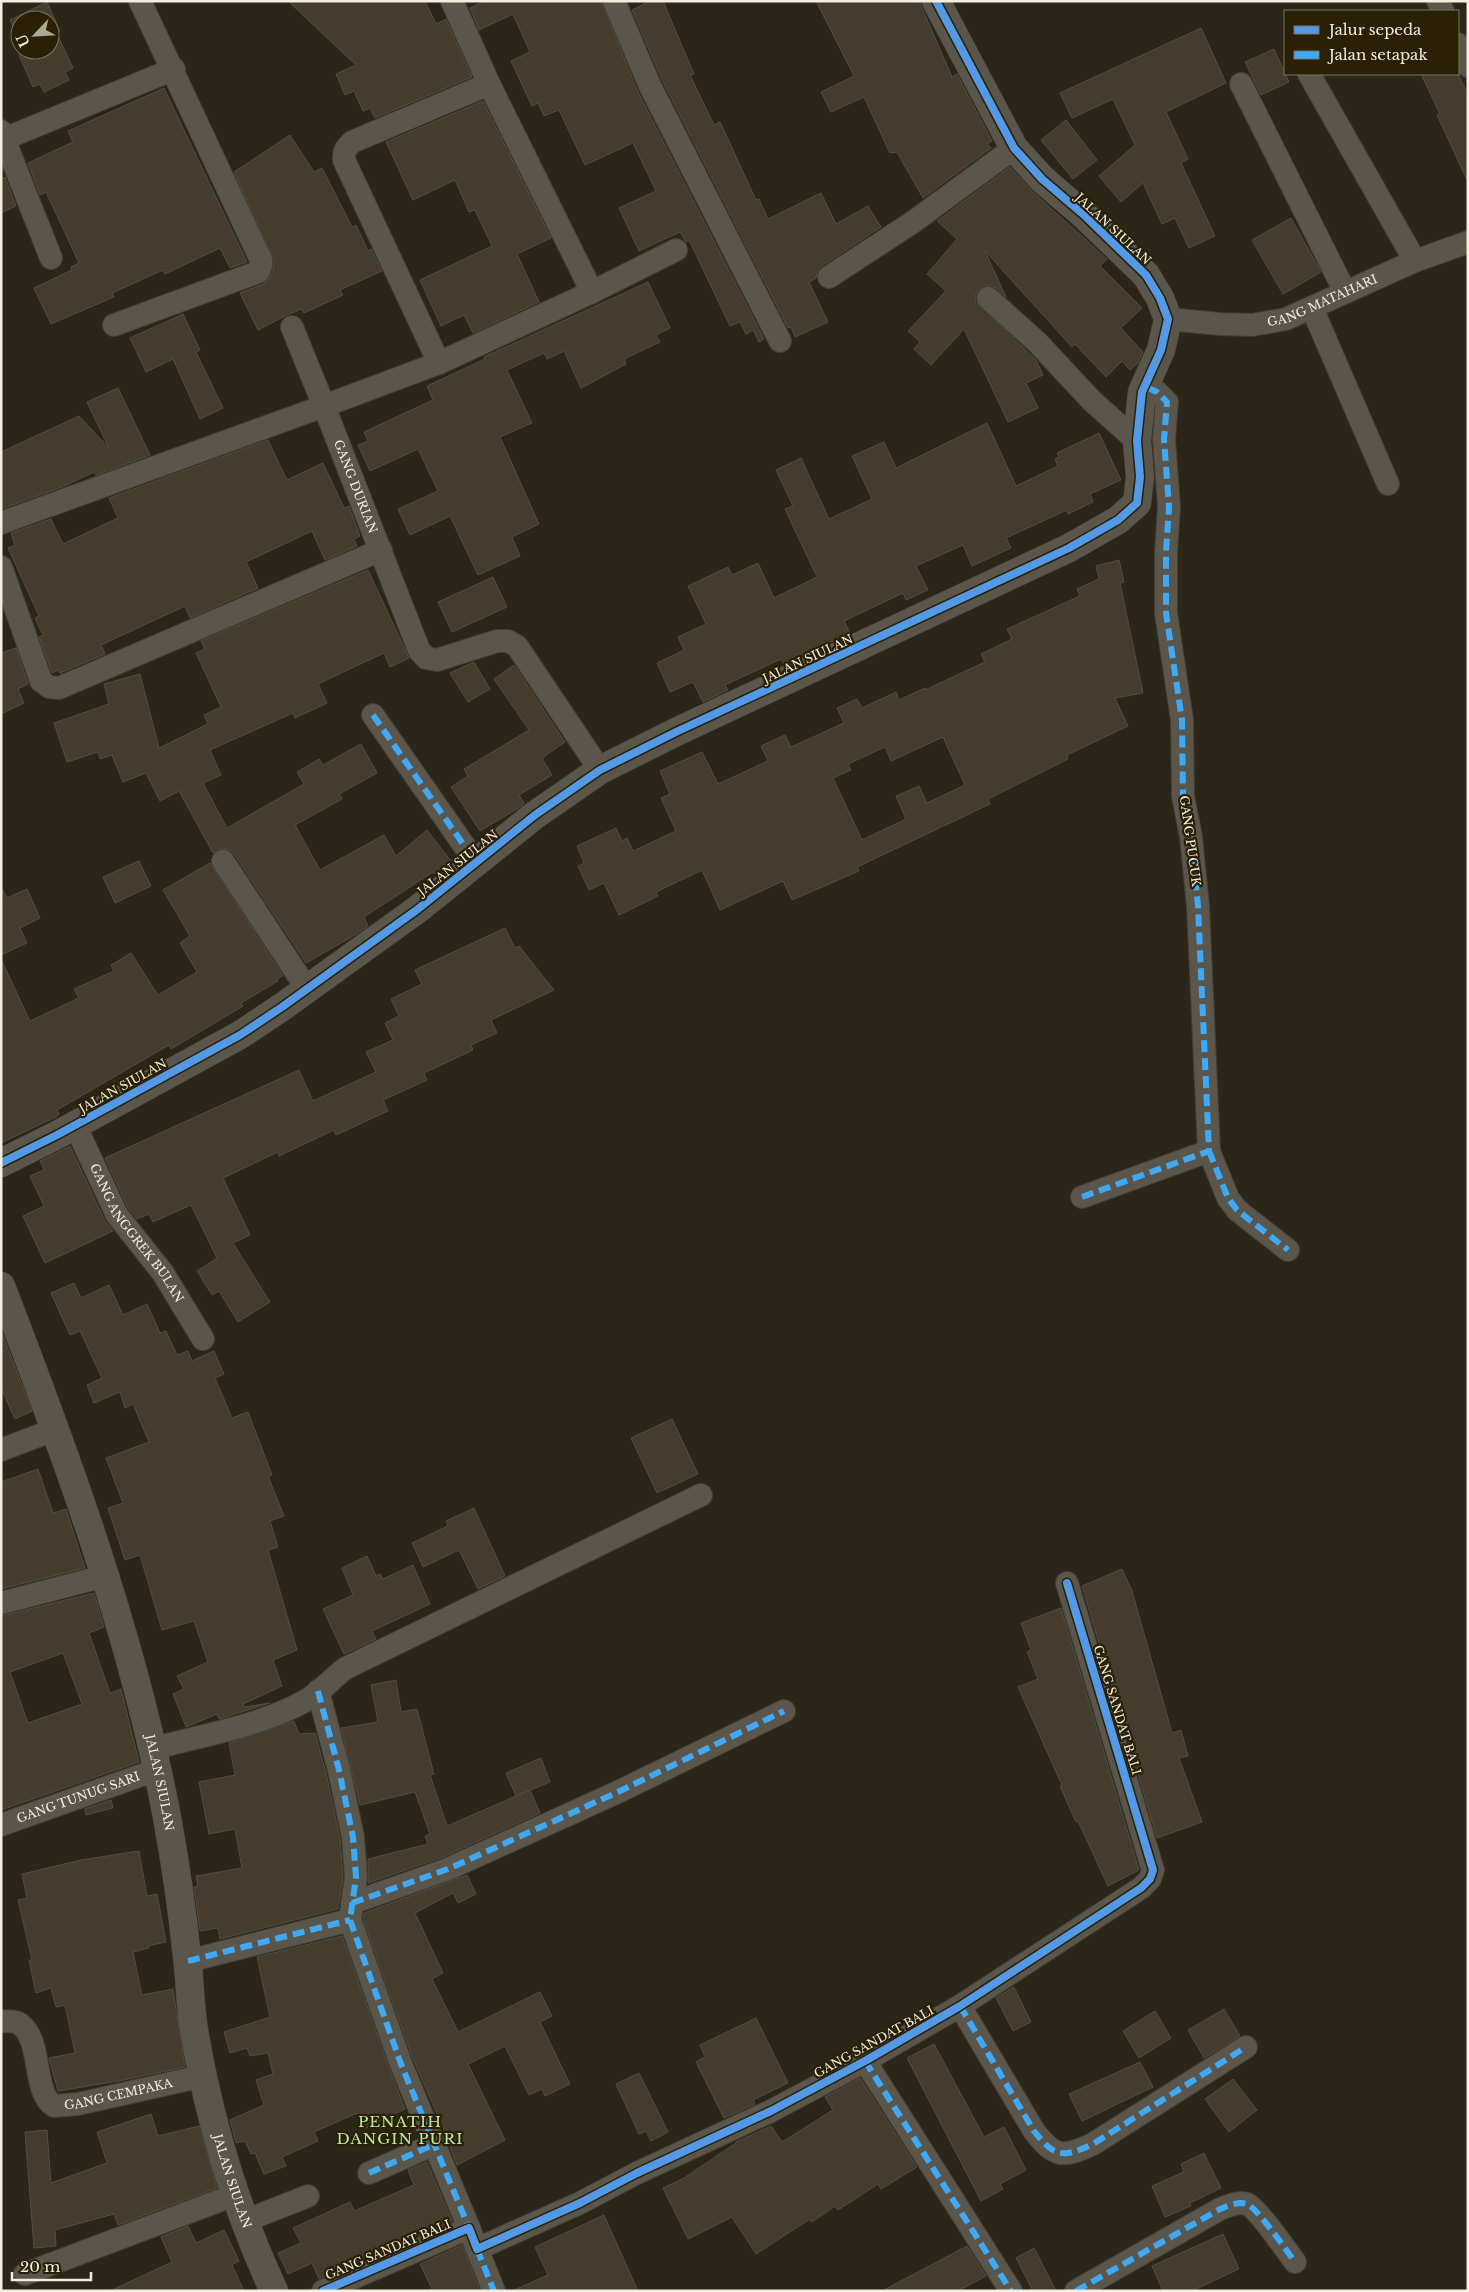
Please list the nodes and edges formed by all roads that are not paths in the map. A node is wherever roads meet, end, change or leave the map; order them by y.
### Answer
1 (140, 1) edge
2 (452, 1) edge
3 (614, 1) edge
4 (936, 1) edge
5 (1459, 46) edge
6 (1468, 66) edge
7 (174, 70) junction
8 (1310, 75) edge
9 (489, 84) junction
10 (1241, 84) dead end
11 (2, 137) edge
12 (1014, 148) junction
13 (1468, 242) edge
14 (676, 250) dead end
15 (51, 258) dead end
16 (1415, 261) junction
17 (829, 278) dead end
18 (592, 292) junction
19 (1345, 292) junction
20 (988, 298) dead end
21 (1312, 308) junction
22 (1168, 319) junction
23 (114, 325) dead end
24 (292, 328) dead end
25 (780, 341) dead end
26 (439, 363) junction
27 (1155, 392) junction
28 (324, 406) junction
29 (1138, 441) junction
30 (1388, 484) dead end
31 (1, 522) edge
32 (381, 550) junction
33 (1, 567) edge
34 (373, 715) dead end
35 (600, 770) junction
36 (223, 861) dead end
37 (477, 864) junction
38 (307, 989) junction
39 (75, 1125) junction
40 (1209, 1151) junction
41 (1, 1163) edge
42 (1082, 1198) dead end
43 (1288, 1250) dead end
44 (1, 1286) edge
45 (203, 1338) dead end
46 (56, 1429) junction
47 (1, 1450) edge
48 (701, 1495) dead end
49 (105, 1576) junction
50 (1067, 1584) dead end
51 (1, 1603) edge
52 (318, 1691) junction
53 (784, 1711) dead end
54 (154, 1760) junction
55 (1, 1825) edge
56 (351, 1911) junction
57 (188, 1961) junction
58 (960, 2006) junction
59 (1, 2022) edge
60 (1246, 2047) dead end
61 (865, 2061) junction
62 (203, 2076) junction
63 (434, 2144) junction
64 (369, 2173) dead end
65 (237, 2194) junction
66 (308, 2196) dead end
67 (245, 2221) junction
68 (469, 2228) junction
69 (477, 2249) junction
70 (1295, 2262) dead end
71 (25, 2274) dead end
72 (274, 2291) edge
73 (323, 2291) edge
74 (494, 2291) edge
75 (1011, 2291) edge
76 (1076, 2291) edge

1 - 7 street
2 - 9 street
3 - 25 street
4 - 12 street, JALAN SIULAN
5 - 6 street
7 - 11 street
7 - 23 street
8 - 16 street
9 - 18 street
9 - 26 street
10 - 19 street
11 - 15 street
12 - 17 street
12 - 22 street, JALAN SIULAN
13 - 16 street, GANG MATAHARI
14 - 18 street
16 - 19 street, GANG MATAHARI
18 - 26 street
19 - 21 street, GANG MATAHARI
20 - 29 street
21 - 22 street, GANG MATAHARI
21 - 30 street
22 - 27 street, JALAN SIULAN
24 - 28 street, GANG DURIAN
26 - 28 street
27 - 29 street, JALAN SIULAN
27 - 40 street, GANG PUCUK
28 - 31 street
28 - 32 street, GANG DURIAN
29 - 35 street, JALAN SIULAN
32 - 33 street
32 - 35 street, GANG DURIAN
34 - 37 street
35 - 37 street, JALAN SIULAN
36 - 38 street
37 - 38 street, JALAN SIULAN
38 - 39 street, JALAN SIULAN
39 - 41 street, JALAN SIULAN
39 - 45 street, GANG ANGGREK BULAN
40 - 42 street
40 - 43 street, GANG PUCUK
44 - 46 street, JALAN SIULAN
46 - 47 street
46 - 49 street, JALAN SIULAN
48 - 52 street, GANG TUNUG SARI
49 - 51 street
49 - 54 street, JALAN SIULAN
50 - 58 street, GANG SANDAT BALI
52 - 54 street, GANG TUNUG SARI
52 - 56 street
53 - 56 street
54 - 55 street, GANG TUNUG SARI
54 - 57 street, JALAN SIULAN
56 - 57 street
56 - 63 street
57 - 62 street, JALAN SIULAN
58 - 60 street
58 - 61 street, GANG SANDAT BALI
59 - 62 street, GANG CEMPAKA
61 - 69 street, GANG SANDAT BALI
61 - 75 street
62 - 65 street, JALAN SIULAN
63 - 64 street
63 - 68 street
65 - 67 street, JALAN SIULAN
65 - 71 street
66 - 67 street
67 - 72 street, JALAN SIULAN
68 - 69 street, GANG SANDAT BALI
68 - 73 street, GANG SANDAT BALI
69 - 74 street
70 - 76 street

